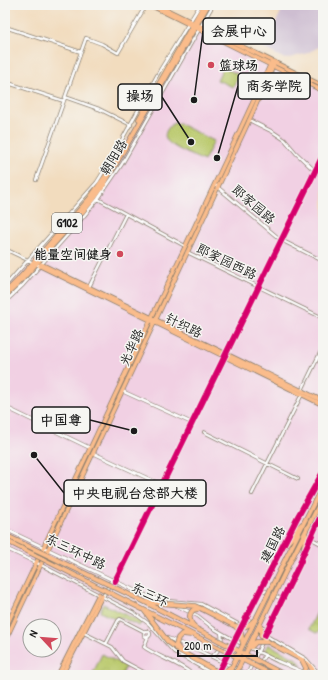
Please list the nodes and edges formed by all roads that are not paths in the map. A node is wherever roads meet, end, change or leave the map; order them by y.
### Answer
1 (146, 5) edge
2 (150, 5) edge
3 (157, 5) edge
4 (200, 5) edge
5 (204, 5) edge
6 (208, 5) edge
7 (213, 5) edge
8 (5, 26) edge
9 (195, 26) junction
10 (80, 52) junction
11 (273, 63) junction
12 (5, 82) edge
13 (323, 86) edge
14 (323, 91) edge
15 (65, 97) junction
16 (64, 101) junction
17 (247, 119) junction
18 (131, 125) junction
19 (323, 155) edge
20 (315, 171) junction
21 (323, 173) edge
22 (323, 176) edge
23 (36, 180) dead end
24 (102, 185) junction
25 (216, 186) junction
26 (98, 199) junction
27 (126, 214) junction
28 (281, 240) junction
29 (185, 246) junction
30 (5, 249) edge
31 (186, 252) junction
32 (323, 261) edge
33 (36, 263) junction
34 (5, 286) edge
35 (89, 288) junction
36 (258, 288) junction
37 (5, 292) edge
38 (5, 296) edge
39 (5, 302) edge
40 (323, 318) edge
41 (153, 319) junction
42 (323, 347) edge
43 (226, 355) junction
44 (122, 390) junction
45 (302, 392) junction
46 (323, 400) edge
47 (323, 405) edge
48 (5, 407) edge
49 (192, 424) junction
50 (204, 432) dead end
51 (90, 448) junction
52 (93, 453) junction
53 (267, 464) junction
54 (323, 472) edge
55 (298, 479) dead end
56 (162, 485) junction
57 (323, 485) edge
58 (252, 494) dead end
59 (323, 497) edge
60 (323, 511) edge
61 (305, 521) junction
62 (302, 527) junction
63 (5, 529) edge
64 (306, 530) junction
65 (5, 535) edge
66 (287, 538) junction
67 (310, 538) junction
68 (323, 539) edge
69 (5, 540) edge
70 (322, 544) edge
71 (43, 546) junction
72 (5, 548) edge
73 (48, 548) junction
74 (281, 550) junction
75 (302, 557) junction
76 (36, 562) junction
77 (41, 565) junction
78 (114, 580) junction
79 (262, 589) junction
80 (101, 596) junction
81 (282, 599) junction
82 (166, 601) junction
83 (145, 602) junction
84 (143, 609) junction
85 (202, 609) junction
86 (259, 612) junction
87 (247, 616) junction
88 (261, 624) junction
89 (233, 625) junction
90 (242, 626) junction
91 (269, 626) junction
92 (5, 629) edge
93 (202, 631) junction
94 (221, 632) junction
95 (84, 633) junction
96 (158, 634) junction
97 (265, 635) junction
98 (199, 637) junction
99 (234, 640) junction
100 (5, 641) edge
101 (268, 642) junction
102 (106, 644) junction
103 (242, 647) junction
104 (248, 650) junction
105 (180, 651) junction
106 (258, 651) junction
107 (266, 655) junction
108 (211, 656) junction
109 (302, 660) junction
110 (223, 662) junction
111 (234, 663) junction
112 (214, 670) junction
113 (323, 670) edge
114 (58, 675) edge
115 (62, 675) edge
116 (150, 675) edge
117 (192, 675) edge
118 (217, 675) edge
119 (228, 675) edge
120 (237, 675) edge
121 (248, 675) edge
122 (255, 675) edge
123 (273, 675) edge
124 (284, 675) edge
125 (304, 675) edge
126 (311, 675) edge
127 (319, 675) edge

1 - 10 street
2 - 9 main road
3 - 9 main road
4 - 9 street, 朝阳路
5 - 9 highway, 朝阳路 / G102
6 - 9 highway, 朝阳路 / G102
7 - 9 street, 朝阳路
8 - 10 street
9 - 11 main road
9 - 18 street, 朝阳路
9 - 24 highway, 朝阳路 / G102
10 - 15 street
11 - 13 main road
11 - 14 main road
11 - 17 main road, 光华路
12 - 16 street
15 - 16 street
15 - 18 street
16 - 23 street
17 - 20 street
17 - 25 main road, 光华路
18 - 24 street, 朝阳路
19 - 20 street
20 - 21 street
20 - 22 street
20 - 28 street
24 - 26 street, 朝阳路
24 - 33 street, 朝阳路
24 - 33 highway, 朝阳路 / G102
25 - 28 street, 郎家园路
25 - 29 main road, 光华路
25 - 31 main road, 光华路
26 - 27 street
26 - 33 street, 朝阳路
27 - 29 street
27 - 35 street
28 - 32 street, 郎家园路
28 - 36 street
29 - 41 main road, 光华路
30 - 33 street
31 - 36 street, 郎家园西路
31 - 41 main road, 光华路
33 - 34 street, 朝阳路
33 - 35 main road, 针织路
33 - 37 highway, 朝阳路 / G102
33 - 38 highway, 朝阳路 / G102
33 - 39 street, 朝阳路
35 - 41 main road, 针织路
36 - 40 street, 郎家园西路
36 - 43 street
41 - 43 main road, 针织路
41 - 44 main road, 光华路
41 - 51 main road, 光华路
42 - 45 street
43 - 45 main road, 针织路
43 - 49 street
44 - 49 street
44 - 52 main road, 光华路
45 - 46 main road, 针织路
45 - 47 main road, 针织路
45 - 53 street
48 - 51 street
49 - 56 street
50 - 53 street
51 - 71 main road, 光华路
52 - 56 street
52 - 73 main road, 光华路
53 - 55 street
53 - 58 street
54 - 66 street, 建国路
56 - 78 street
57 - 61 highway, 建国路
59 - 64 highway, 建国路
60 - 67 street
61 - 62 highway, 建国路
61 - 66 highway
62 - 74 highway
62 - 86 highway, 建国路, bridge
63 - 71 street, 东三环中路
64 - 75 highway
64 - 88 highway, 建国路, bridge
65 - 83 highway, 东三环, bridge
66 - 74 street, 建国路
67 - 70 street
67 - 75 street
68 - 70 street
69 - 84 highway, 东三环, bridge
71 - 73 street, 东三环中路
71 - 76 main road, 光华路
72 - 76 street
73 - 77 main road, 光华路
73 - 78 street, 东三环中路
74 - 79 street, 建国路
75 - 81 street
76 - 77 street
76 - 92 main road, 光华路
77 - 80 street
77 - 100 main road, 光华路
78 - 80 street
78 - 82 street, 东三环中路
79 - 81 street
79 - 87 street, 建国路
80 - 95 main road
80 - 96 street
80 - 114 main road
81 - 91 street
82 - 90 street
82 - 94 street, 东三环中路
83 - 85 highway, bridge
83 - 93 highway, 东三环, bridge
84 - 98 highway, 东三环, bridge
84 - 105 highway, bridge
85 - 89 highway
85 - 93 highway, bridge
86 - 89 highway, bridge
86 - 103 highway, bridge
87 - 90 street, 建国路
87 - 91 street
88 - 101 highway, bridge
88 - 104 highway, 建国路, bridge
89 - 103 highway, bridge
90 - 99 street, 建国路
91 - 97 street
93 - 124 highway, 东三环, bridge
94 - 99 street, 东三环中路
94 - 108 street
95 - 102 street
95 - 115 main road
96 - 108 street
96 - 118 street
97 - 106 street
97 - 127 street
98 - 105 highway, bridge
98 - 123 highway, 东三环, bridge
99 - 106 street, 东三环中路
99 - 110 street, 建国路
101 - 104 highway, bridge
101 - 109 highway
102 - 116 street
102 - 117 street
103 - 111 highway, bridge
104 - 120 highway, 建国路, bridge
105 - 112 highway
106 - 107 street, 东三环中路
106 - 121 street
107 - 122 street
107 - 126 street, 东三环中路
108 - 110 street
109 - 125 highway, bridge
109 - 127 highway
110 - 118 street, 建国路
110 - 121 street
111 - 112 highway, bridge
111 - 119 highway, bridge
112 - 118 highway, bridge
113 - 127 street

